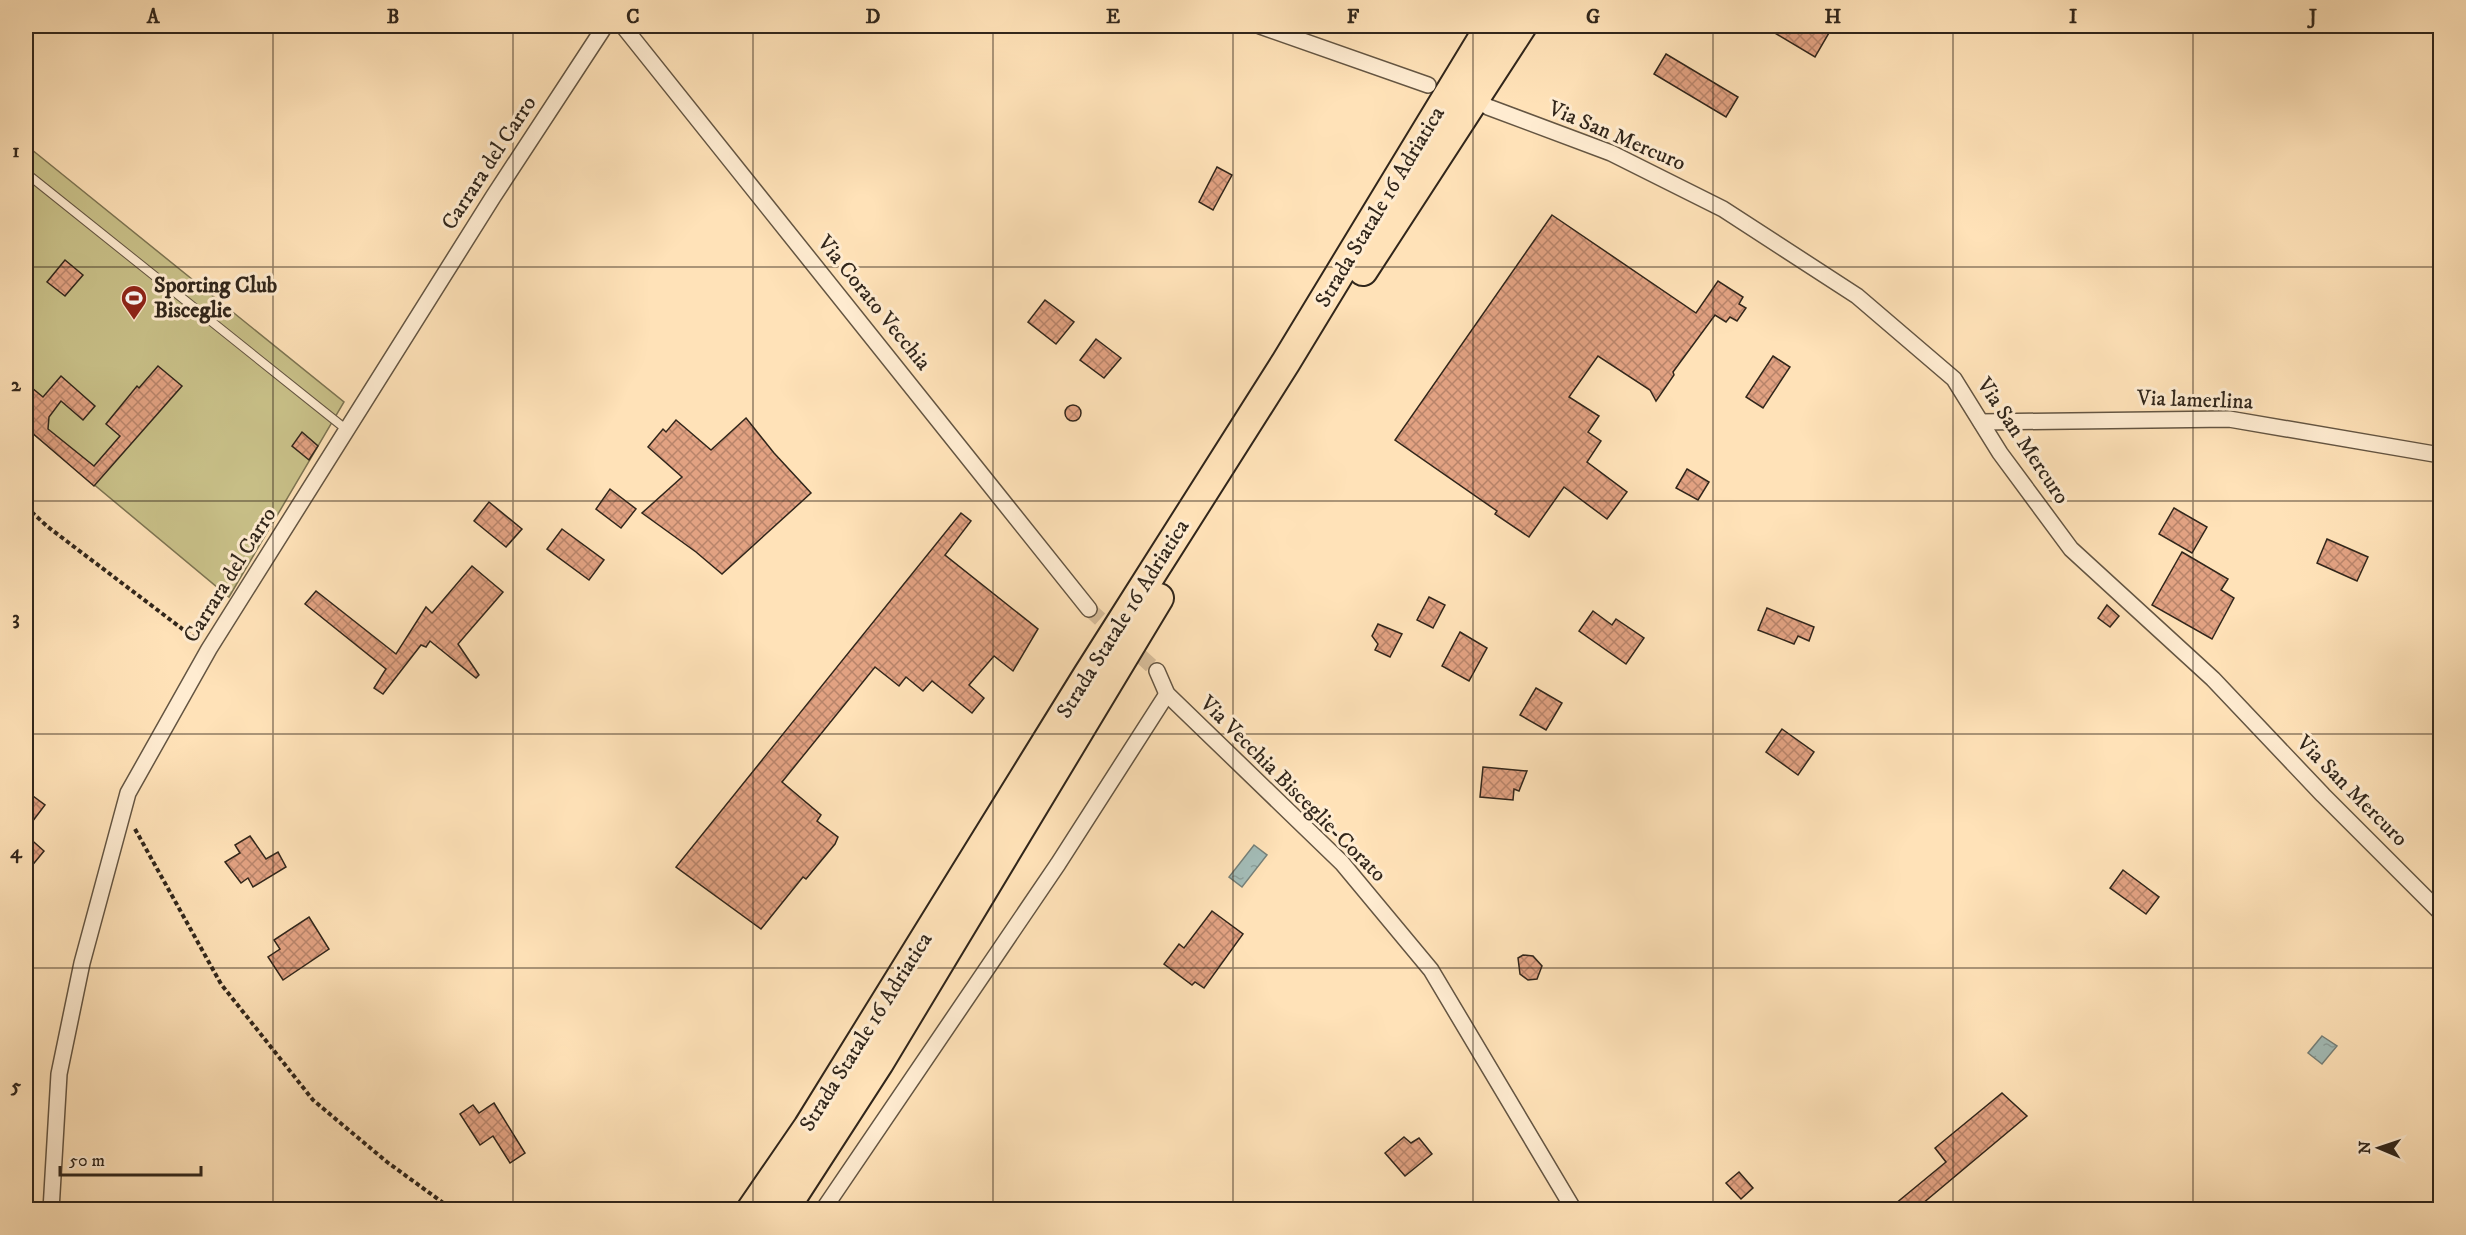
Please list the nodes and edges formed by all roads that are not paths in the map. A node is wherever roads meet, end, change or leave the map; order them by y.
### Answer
1 (605, 26) edge
2 (624, 26) edge
3 (1260, 26) edge
4 (1490, 26) edge
5 (1521, 26) edge
6 (1428, 85) dead end
7 (1488, 107) dead end
8 (26, 173) edge
9 (1981, 422) junction
10 (347, 429) junction
11 (2440, 455) edge
12 (1089, 609) tunnel mouth
13 (1157, 671) tunnel mouth
14 (1167, 694) junction
15 (2440, 912) edge
16 (51, 1209) edge
17 (751, 1209) edge
18 (784, 1209) edge
19 (823, 1209) edge
20 (1574, 1209) edge

1 - 10 street, Carrara del Carro
2 - 12 street, Via Corato Vecchia
3 - 6 street
4 - 17 highway, Strada Statale 16 Adriatica
5 - 18 highway, Strada Statale 16 Adriatica
7 - 9 street, Via San Mercuro
8 - 10 lane
9 - 11 street, Via lamerlina
9 - 15 street, Via San Mercuro
10 - 16 street, Carrara del Carro
13 - 14 street, Via Vecchia Bisceglie-Corato
14 - 19 street
14 - 20 street, Via Vecchia Bisceglie-Corato

